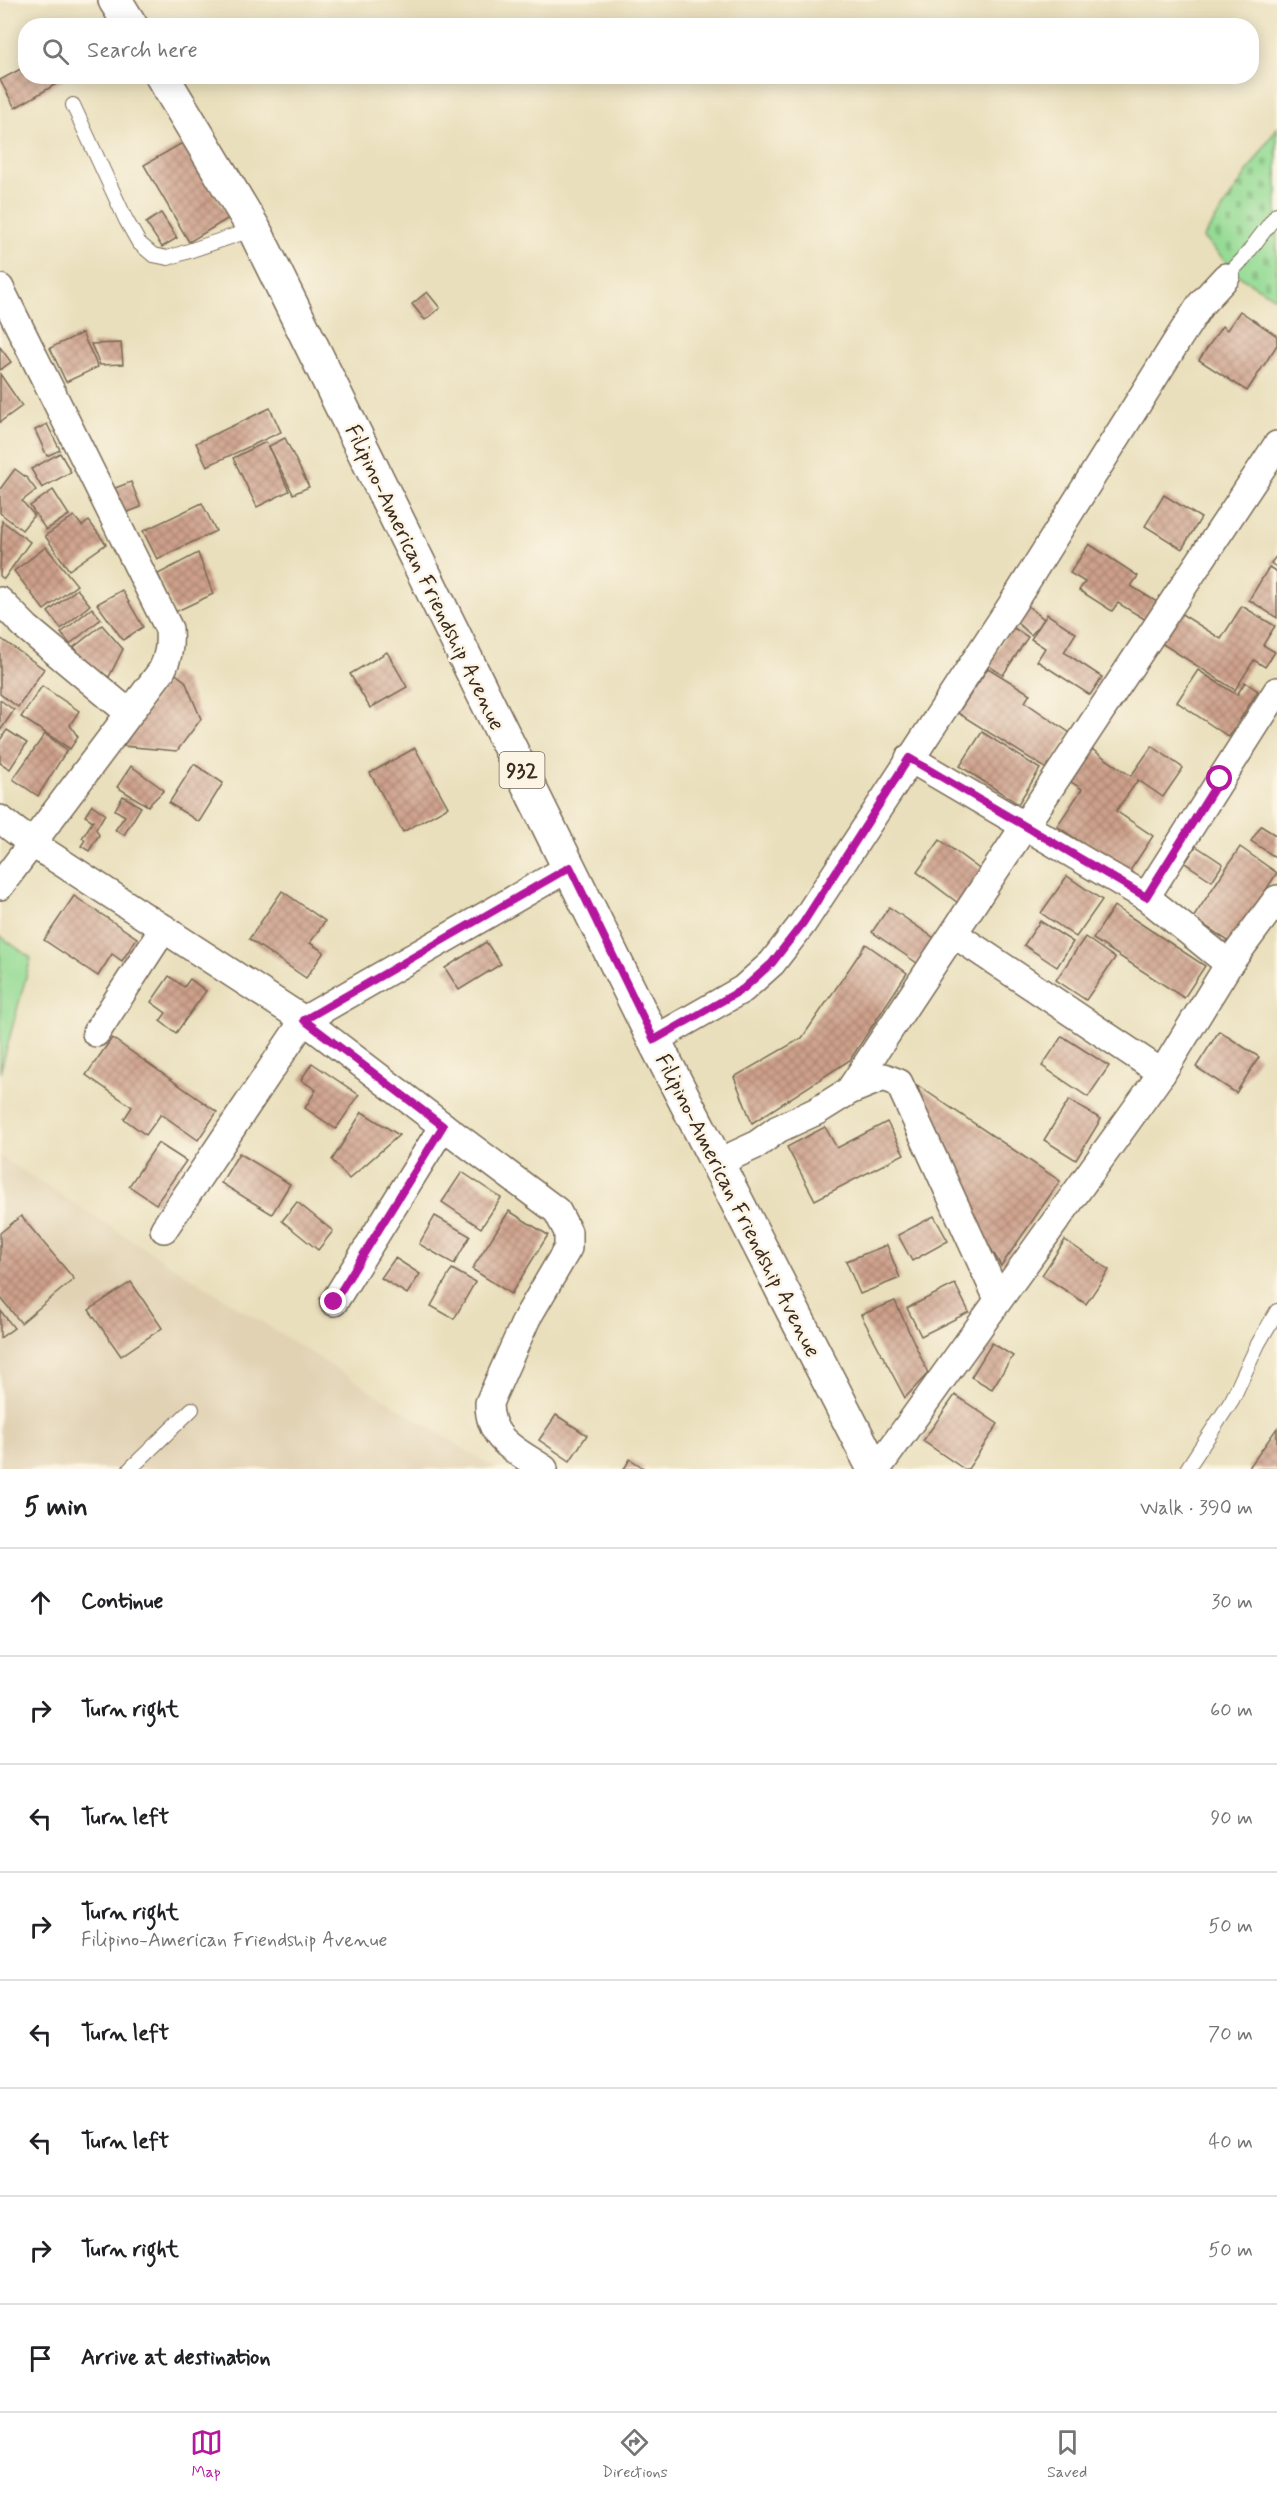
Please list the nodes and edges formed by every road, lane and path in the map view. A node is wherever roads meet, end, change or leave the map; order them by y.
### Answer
1 (115, 0) edge
2 (126, 18) edge
3 (167, 84) edge
4 (73, 105) dead end
5 (1277, 214) edge
6 (254, 230) junction
7 (1226, 277) joint
8 (0, 288) edge
9 (1277, 445) edge
10 (0, 601) edge
11 (1277, 691) edge
12 (129, 713) junction
13 (909, 758) junction
14 (0, 819) edge
15 (1023, 827) junction
16 (30, 842) junction
17 (570, 867) junction
18 (0, 886) edge
19 (1146, 897) junction
20 (1277, 898) edge
21 (164, 928) junction
22 (954, 934) junction
23 (1229, 964) junction
24 (304, 1020) junction
25 (96, 1033) dead end
26 (654, 1040) junction
27 (1162, 1073) junction
28 (849, 1090) junction
29 (443, 1126) junction
30 (717, 1162) junction
31 (164, 1229) dead end
32 (998, 1299) junction
33 (334, 1302) dead end
34 (1277, 1311) edge
35 (192, 1409) dead end
36 (130, 1469) edge
37 (544, 1469) edge
38 (875, 1469) edge
39 (1187, 1469) edge

1 - 2 main road
3 - 6 main road, Filipino-American Friendship Avenue / 932
4 - 6 lane
5 - 7 lane
6 - 17 main road, Filipino-American Friendship Avenue / 932
7 - 13 street
8 - 12 street
9 - 15 street
10 - 12 street
11 - 19 street
12 - 16 street
13 - 15 street
13 - 26 street
14 - 16 street
15 - 19 street
15 - 22 street
16 - 18 street
16 - 21 street
17 - 24 street
17 - 26 main road, Filipino-American Friendship Avenue / 932
19 - 23 street
20 - 23 street
21 - 24 street
21 - 25 street
22 - 27 street
22 - 28 street
23 - 27 street
24 - 29 street
24 - 31 street
26 - 30 main road, Filipino-American Friendship Avenue / 932
27 - 32 street
28 - 30 street
28 - 32 street
29 - 33 street
29 - 37 street
30 - 38 main road, Filipino-American Friendship Avenue / 932
32 - 38 street
34 - 39 lane
35 - 36 lane

